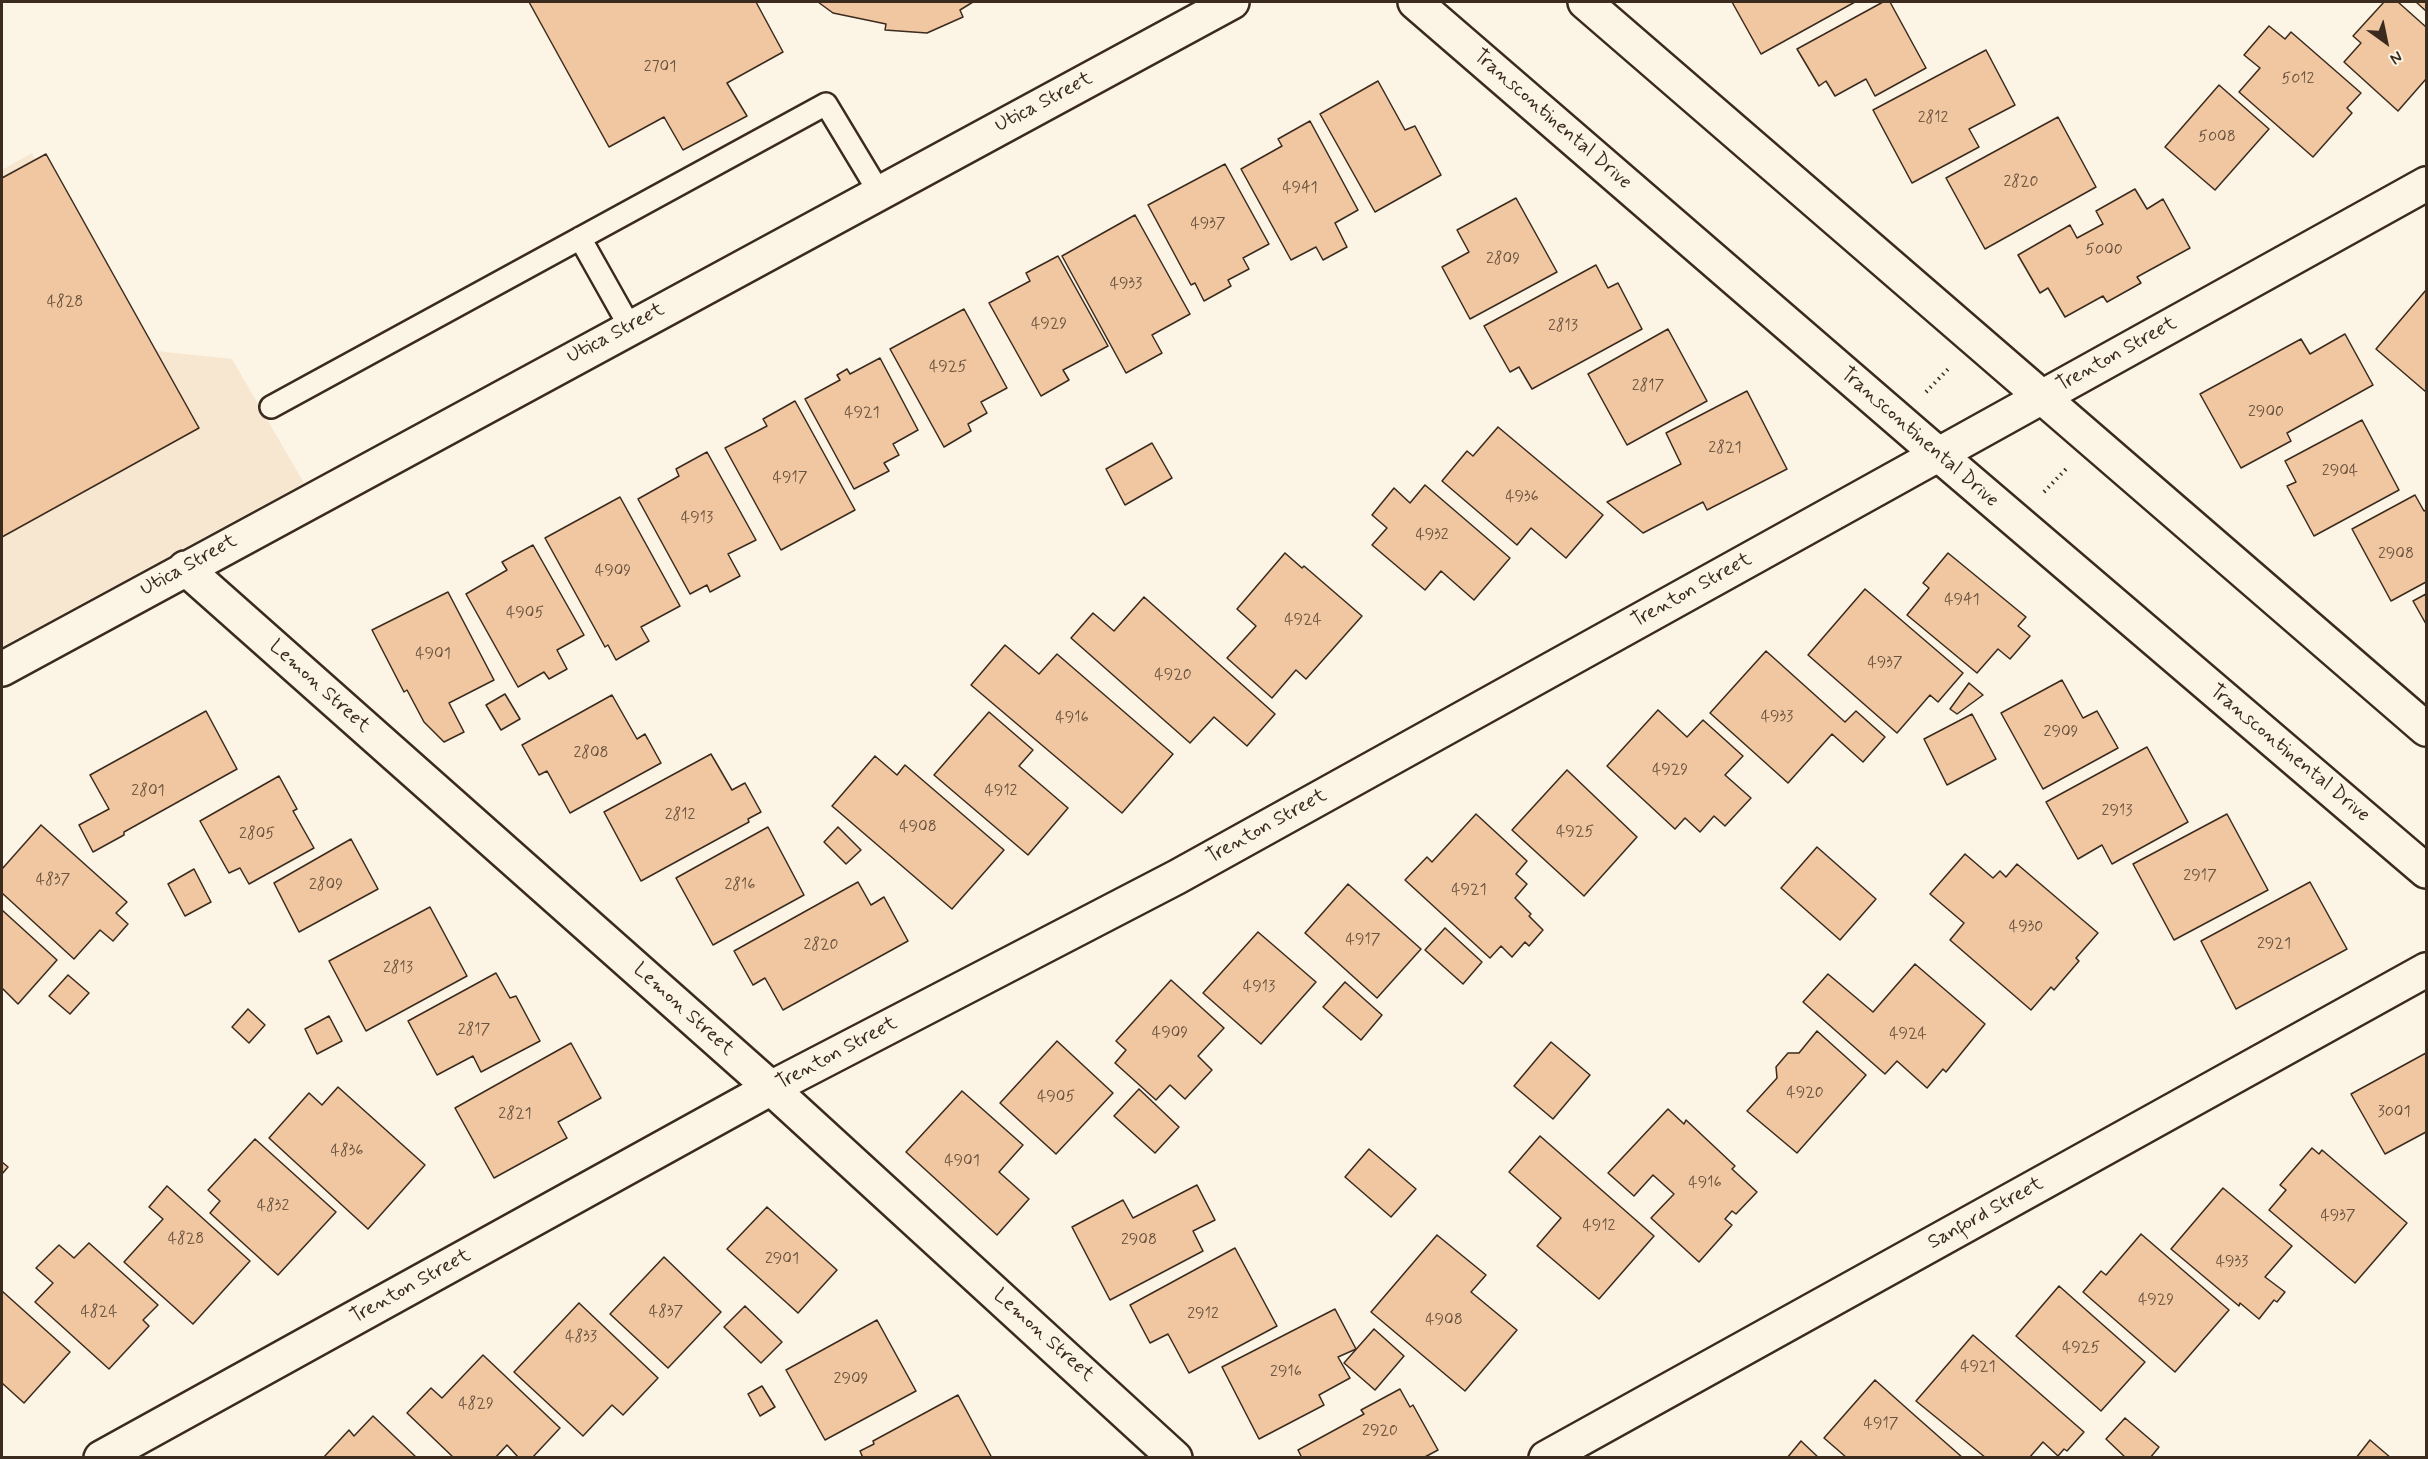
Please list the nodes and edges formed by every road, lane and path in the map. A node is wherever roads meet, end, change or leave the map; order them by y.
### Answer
1 (1232, 2) edge
2 (1415, 2) edge
3 (1585, 2) edge
4 (2427, 184) edge
5 (879, 192) junction
6 (580, 238) junction
7 (630, 327) junction
8 (1957, 360) dead end
9 (1921, 397) dead end
10 (2042, 397) junction
11 (271, 407) dead end
12 (1938, 454) junction
13 (2067, 468) dead end
14 (2037, 499) dead end
15 (185, 568) junction
16 (2, 669) edge
17 (2427, 729) edge
18 (2427, 871) edge
19 (2427, 970) edge
20 (771, 1088) junction
21 (101, 1458) edge
22 (1175, 1458) edge
23 (1546, 1458) edge

1 - 5 street, Utica Street
2 - 12 street, Transcontinental Drive
3 - 10 street
4 - 10 street, Trenton Street
5 - 6 lane
5 - 7 street, Utica Street
6 - 7 lane
6 - 11 lane
7 - 15 street, Utica Street
8 - 9 path
10 - 12 street, Trenton Street
10 - 17 street
12 - 18 street, Transcontinental Drive
12 - 20 street, Trenton Street
13 - 14 path
15 - 16 street, Utica Street
15 - 20 street, Lemon Street
19 - 23 street, Sanford Street
20 - 21 street, Trenton Street
20 - 22 street, Lemon Street

